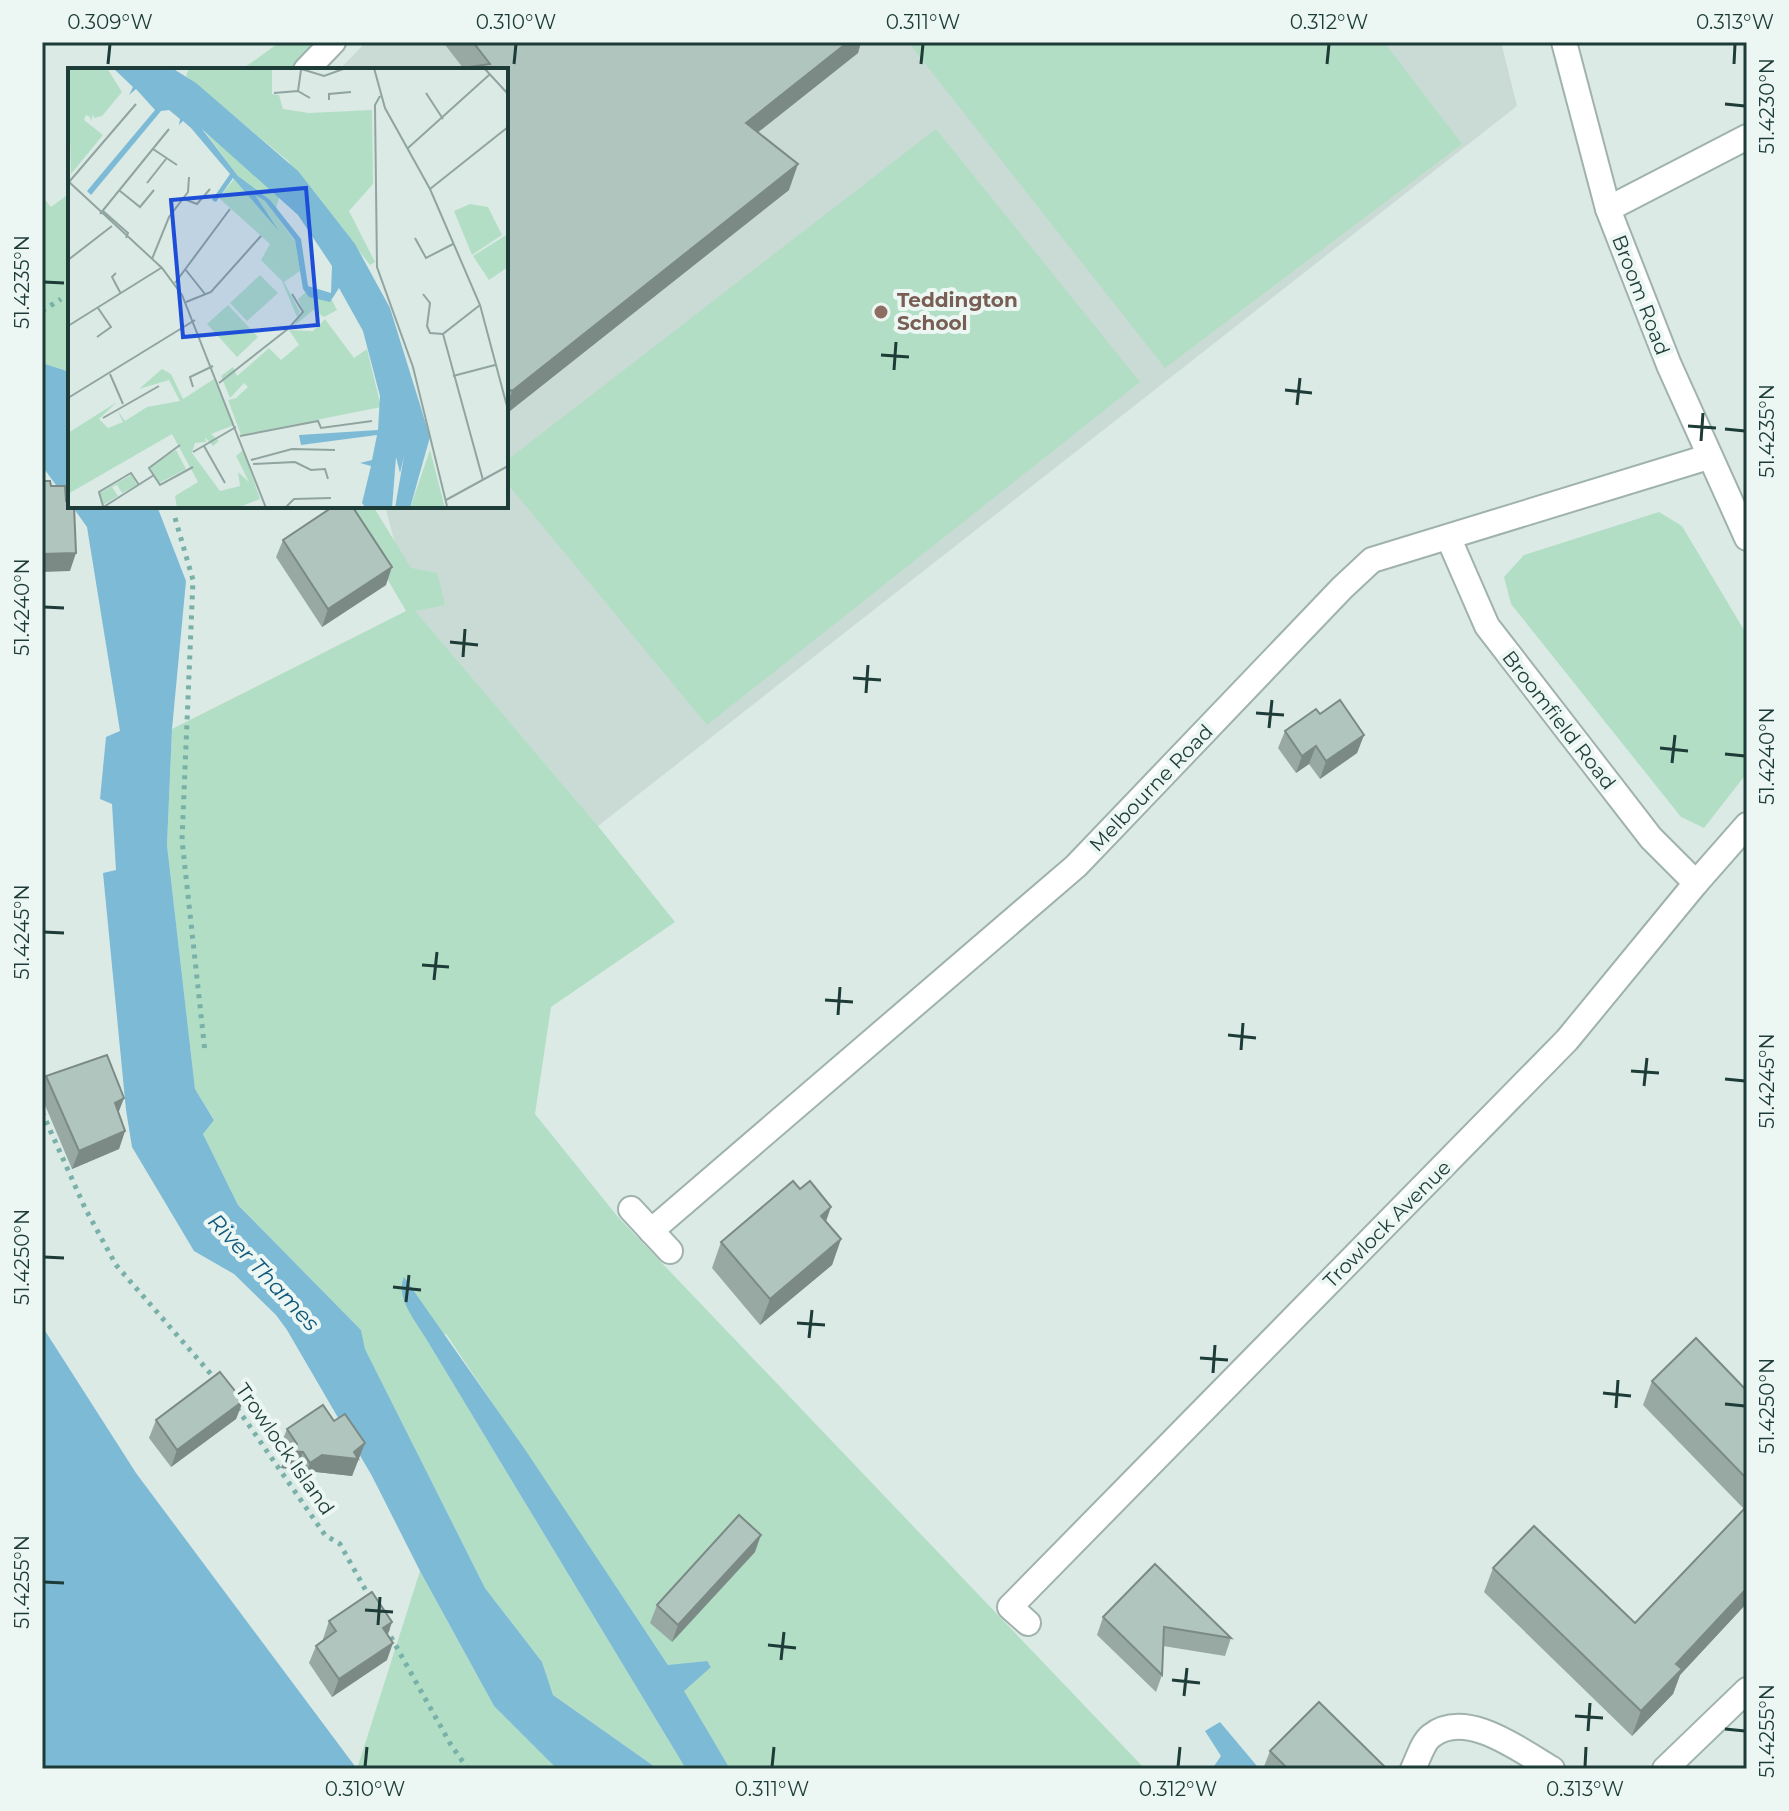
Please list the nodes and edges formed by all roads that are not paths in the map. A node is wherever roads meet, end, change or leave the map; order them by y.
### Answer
1 (333, 42) edge
2 (1564, 42) edge
3 (308, 68) edge
4 (1747, 137) edge
5 (1608, 209) junction
6 (1708, 457) junction
7 (1747, 538) edge
8 (1449, 539) junction
9 (1747, 825) edge
10 (1696, 883) junction
11 (631, 1209) dead end
12 (651, 1231) junction
13 (670, 1251) dead end
14 (1011, 1607) dead end
15 (1747, 1690) edge
16 (1413, 1769) edge
17 (1552, 1769) edge
18 (1665, 1769) edge

1 - 3 street
2 - 5 street, Broom Road
4 - 5 street
5 - 6 street, Broom Road
6 - 7 street, Broom Road
6 - 8 street, Melbourne Road
8 - 10 street, Broomfield Road
8 - 12 street, Melbourne Road
9 - 10 street, Trowlock Avenue
10 - 14 street, Trowlock Avenue
11 - 12 street
12 - 13 street
15 - 18 street
16 - 17 street

